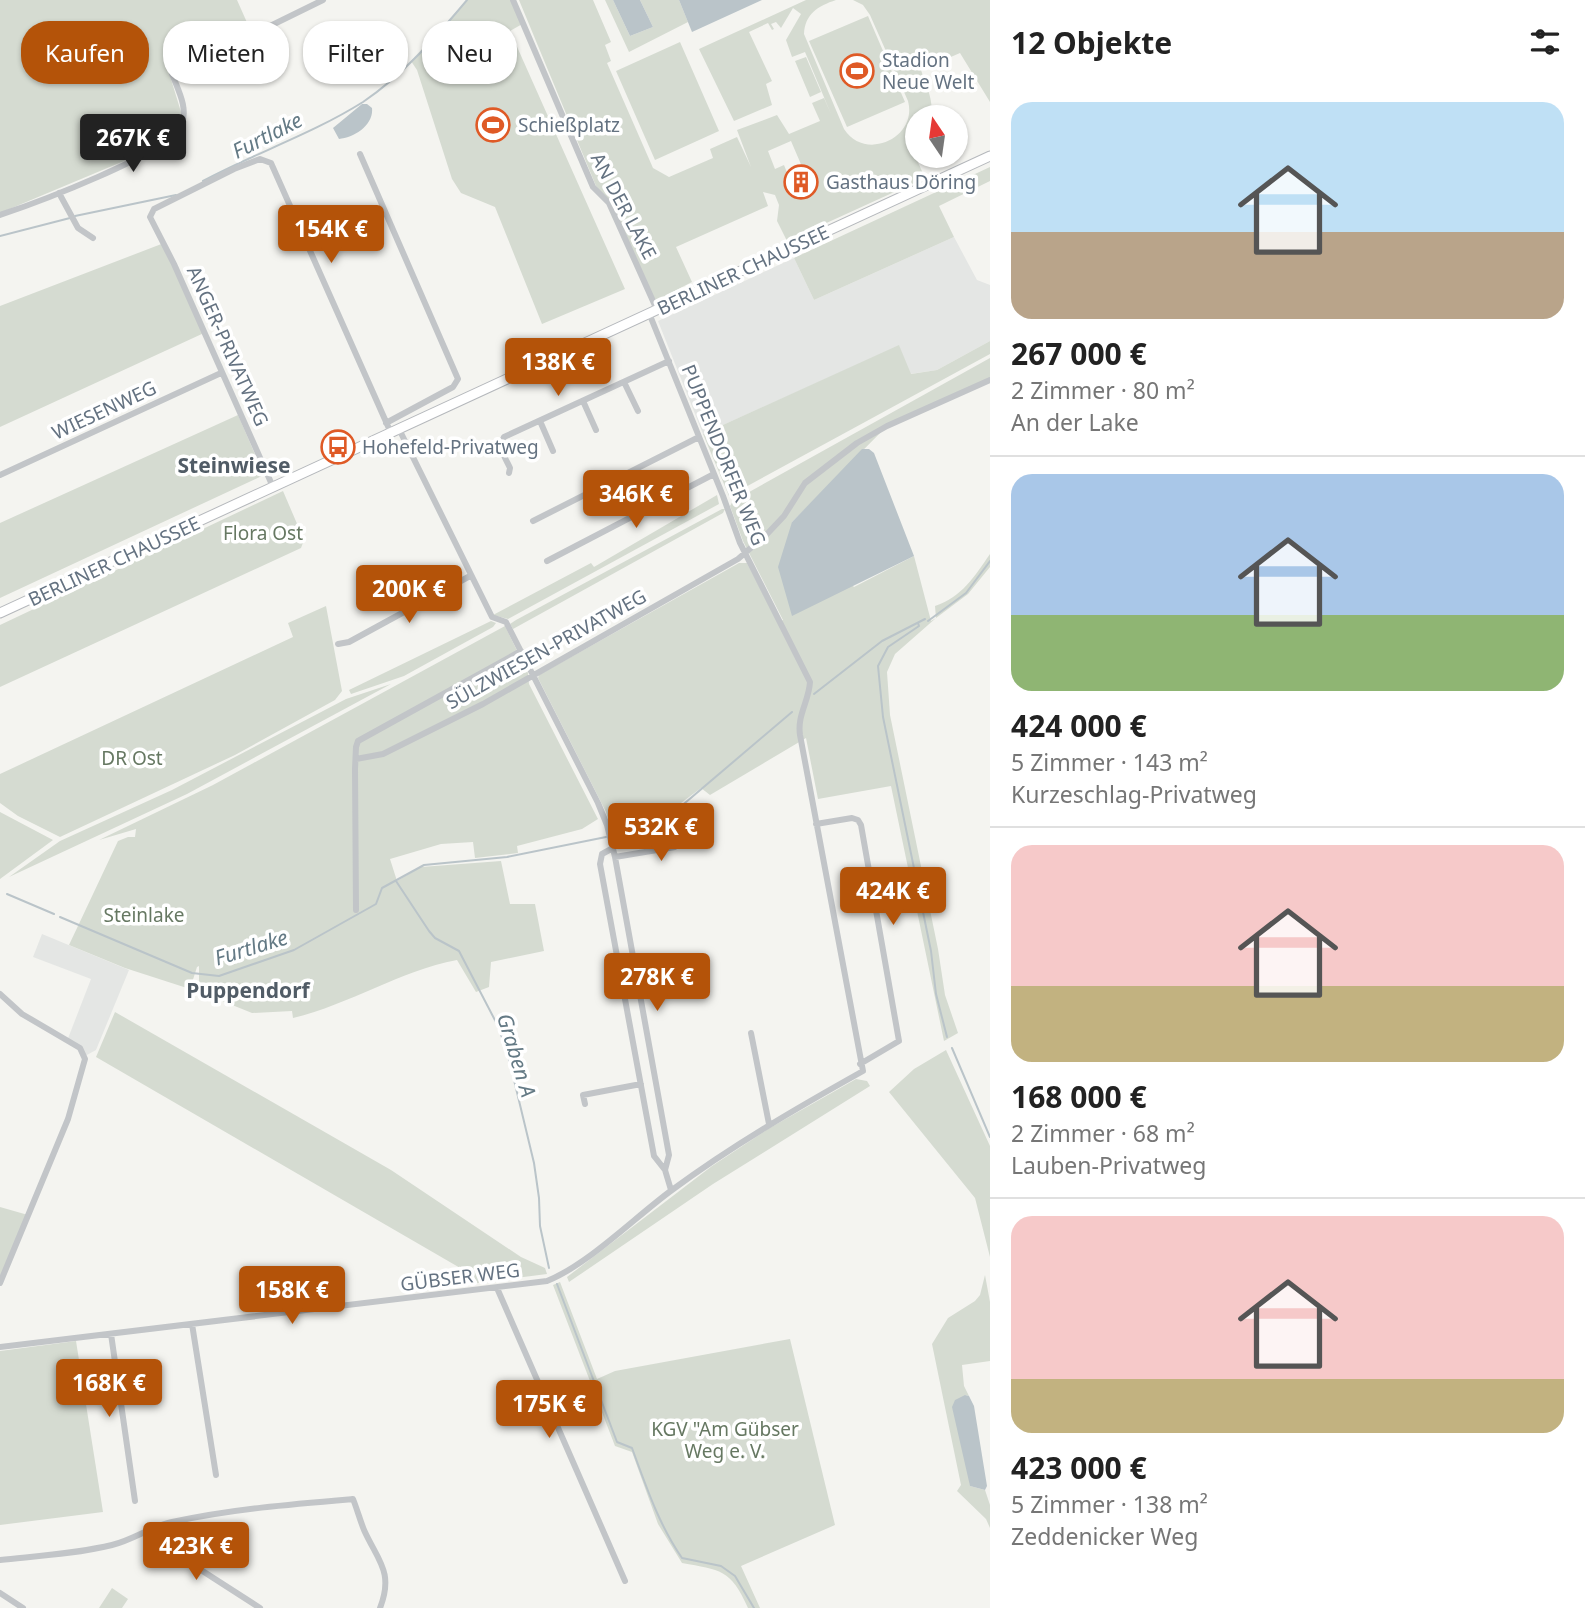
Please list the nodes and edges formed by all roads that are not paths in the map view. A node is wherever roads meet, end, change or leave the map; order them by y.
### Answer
1 (323, 0) edge
2 (513, 0) edge
3 (360, 154) dead end
4 (990, 156) edge
5 (59, 193) junction
6 (0, 215) edge
7 (93, 238) dead end
8 (653, 312) junction
9 (670, 361) junction
10 (221, 373) junction
11 (990, 380) edge
12 (624, 382) junction
13 (583, 401) junction
14 (638, 411) dead end
15 (540, 421) junction
16 (386, 423) junction
17 (596, 430) dead end
18 (395, 431) junction
19 (699, 437) junction
20 (553, 451) dead end
21 (509, 473) dead end
22 (714, 474) junction
23 (0, 475) edge
24 (273, 487) junction
25 (533, 521) dead end
26 (745, 553) junction
27 (547, 561) dead end
28 (470, 576) junction
29 (0, 613) edge
30 (338, 644) dead end
31 (521, 651) junction
32 (534, 677) junction
33 (356, 759) junction
34 (816, 824) junction
35 (686, 836) dead end
36 (612, 846) junction
37 (615, 857) junction
38 (356, 910) dead end
39 (0, 993) edge
40 (751, 1032) dead end
41 (861, 1068) junction
42 (641, 1084) junction
43 (585, 1104) dead end
44 (769, 1124) junction
45 (665, 1170) junction
46 (671, 1190) junction
47 (0, 1283) edge
48 (497, 1288) junction
49 (192, 1324) junction
50 (111, 1334) junction
51 (0, 1346) edge
52 (216, 1475) dead end
53 (135, 1502) dead end
54 (145, 1534) junction
55 (0, 1560) edge
56 (625, 1581) dead end
57 (0, 1593) edge
58 (23, 1608) edge
59 (260, 1608) edge
60 (380, 1608) edge

1 - 5 street
2 - 8 street, AN DER LAKE
3 - 16 street
4 - 8 main road, BERLINER CHAUSSEE
5 - 6 street
5 - 7 street
8 - 9 street, PUPPENDORFER WEG
8 - 18 main road, BERLINER CHAUSSEE
9 - 12 street
9 - 19 street, PUPPENDORFER WEG
10 - 16 street, ANGER-PRIVATWEG
10 - 23 street, WIESENWEG
10 - 24 street, ANGER-PRIVATWEG
11 - 26 street, SÜLZWIESEN-PRIVATWEG
12 - 13 street
12 - 14 street
13 - 15 street
13 - 17 street
15 - 20 street
15 - 21 street
16 - 18 street
18 - 24 main road, BERLINER CHAUSSEE
18 - 28 street
19 - 22 street, PUPPENDORFER WEG
19 - 25 street
22 - 26 street, PUPPENDORFER WEG
22 - 27 street
24 - 29 main road, BERLINER CHAUSSEE
26 - 32 street, SÜLZWIESEN-PRIVATWEG
26 - 34 street, PUPPENDORFER WEG
28 - 30 street
28 - 31 street
31 - 32 street
31 - 33 street
32 - 33 street, SÜLZWIESEN-PRIVATWEG
32 - 36 street
33 - 38 street
34 - 41 street
34 - 41 street, GÜBSER WEG
35 - 37 street
36 - 37 street
36 - 42 street
37 - 45 street
39 - 47 street
40 - 44 street
41 - 44 street, GÜBSER WEG
42 - 43 street
42 - 45 street
44 - 46 street, GÜBSER WEG
45 - 46 street
46 - 48 street, GÜBSER WEG
48 - 49 street, GÜBSER WEG
48 - 56 street
49 - 50 street, GÜBSER WEG
49 - 52 street
50 - 51 street, GÜBSER WEG
50 - 53 street
54 - 55 street
54 - 59 street
54 - 60 street
57 - 58 street

